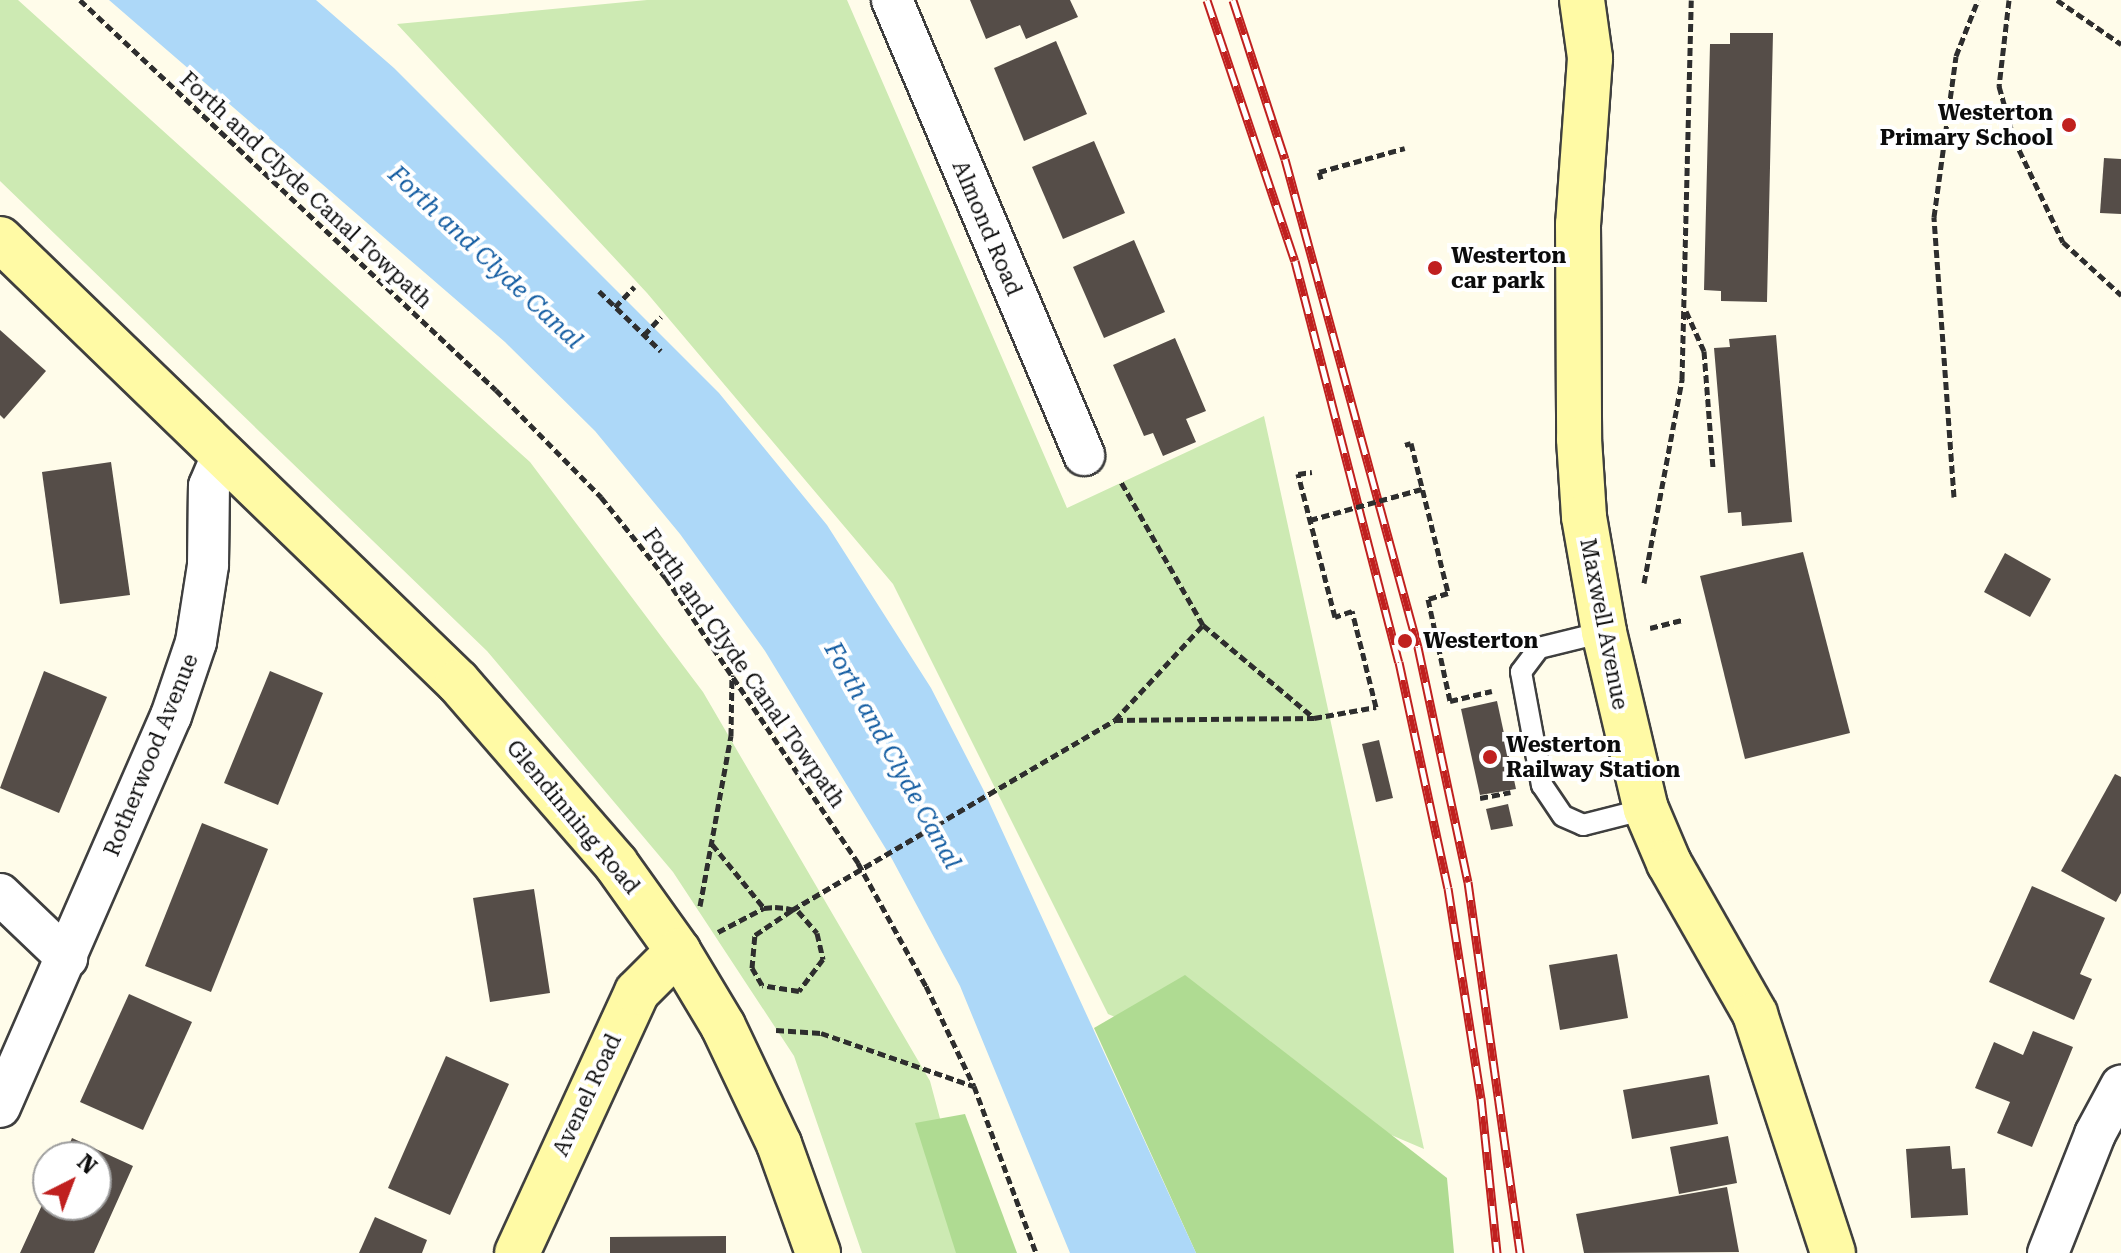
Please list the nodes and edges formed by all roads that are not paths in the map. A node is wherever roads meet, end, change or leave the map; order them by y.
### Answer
1 (892, 0) edge
2 (1582, 0) edge
3 (0, 239) edge
4 (223, 453) junction
5 (1084, 455) road end
6 (1602, 618) junction
7 (1646, 809) junction
8 (0, 894) edge
9 (678, 951) junction
10 (67, 958) junction
11 (2121, 1086) edge
12 (0, 1107) edge
13 (517, 1253) edge
14 (818, 1253) edge
15 (1833, 1253) edge
16 (2048, 1253) edge

1 - 5 street, Almond Road
2 - 6 street, Maxwell Avenue
3 - 4 street
4 - 9 street, Glendinning Road
4 - 10 street, Rotherwood Avenue
6 - 7 street, Maxwell Avenue
6 - 7 lane
7 - 15 street, Maxwell Avenue
8 - 10 street
9 - 13 street, Avenel Road
9 - 14 street, Glendinning Road
10 - 12 street, Rotherwood Avenue
11 - 16 street

